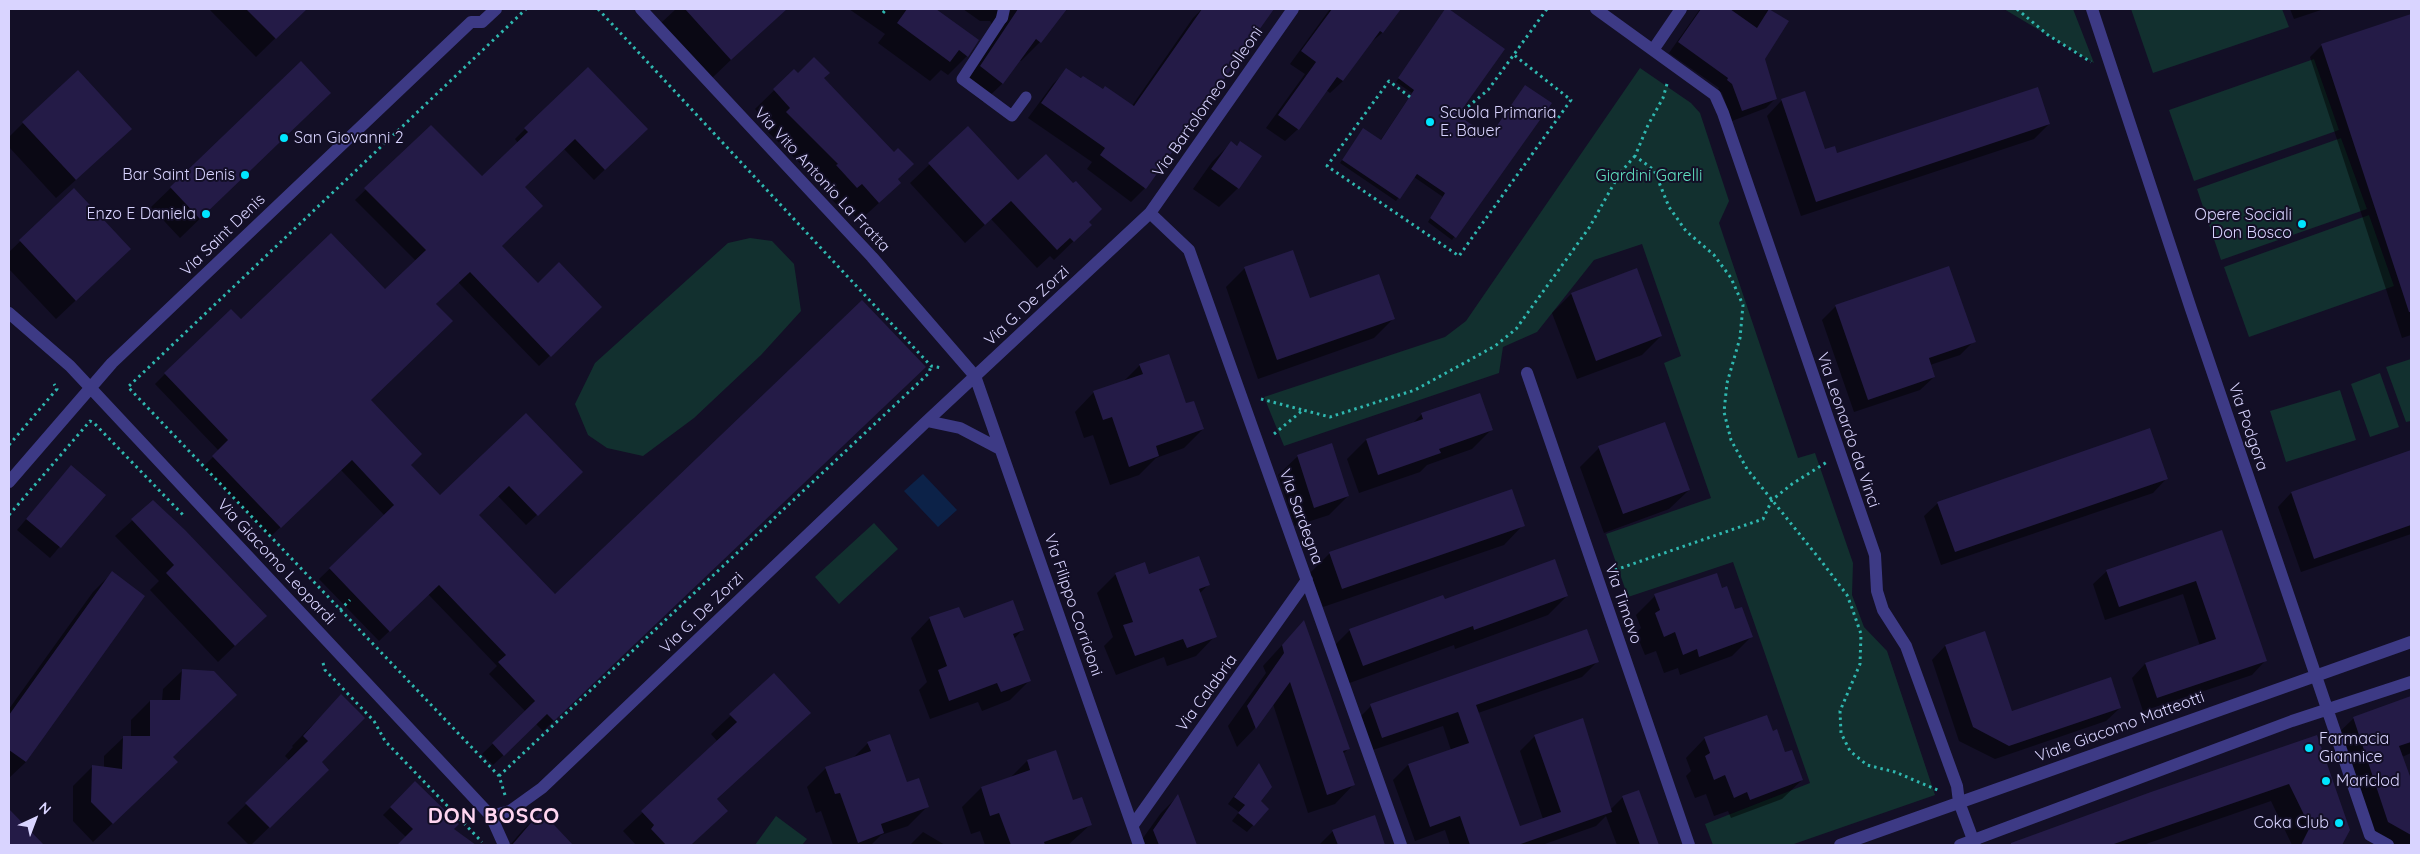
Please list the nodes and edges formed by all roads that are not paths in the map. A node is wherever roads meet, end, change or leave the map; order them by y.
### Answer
1 (473, 9) edge
2 (496, 9) edge
3 (641, 9) edge
4 (1293, 9) edge
5 (1596, 9) edge
6 (1681, 9) edge
7 (2092, 9) edge
8 (1003, 13) edge
9 (471, 22) junction
10 (1653, 50) junction
11 (1026, 97) dead end
12 (1150, 213) junction
13 (9, 313) edge
14 (1527, 373) dead end
15 (975, 376) junction
16 (90, 388) junction
17 (927, 422) junction
18 (1000, 449) junction
19 (9, 482) edge
20 (1307, 580) junction
21 (2411, 642) edge
22 (2315, 675) junction
23 (2411, 682) edge
24 (2327, 709) junction
25 (1959, 802) junction
26 (491, 816) junction
27 (1132, 825) junction
28 (2367, 840) edge
29 (1974, 843) edge
30 (504, 845) edge
31 (1139, 845) edge
32 (1400, 845) edge
33 (1689, 845) edge
34 (1840, 845) edge
35 (1960, 845) edge
36 (2388, 845) edge

1 - 9 street
2 - 9 street, Via Saint Denis
3 - 15 street, Via Vito Antonio La Fratta
4 - 12 street, Via Bartolomeo Colleoni
5 - 10 street, Via Leonardo da Vinci
6 - 10 street
7 - 22 street, Via Podgora
8 - 11 lane
9 - 16 street, Via Saint Denis
10 - 25 street, Via Leonardo da Vinci
12 - 15 street, Via G. De Zorzi
12 - 20 street, Via Sardegna
13 - 16 street, Via Giacomo Leopardi
14 - 33 street, Via Timavo
15 - 17 street, Via G. De Zorzi
15 - 18 street, Via Filippo Corridoni
16 - 19 street, Via Saint Denis
16 - 26 street, Via Giacomo Leopardi
17 - 18 street
17 - 26 street, Via G. De Zorzi
18 - 27 street, Via Filippo Corridoni
20 - 27 street, Via Calabria
20 - 32 street, Via Sardegna
21 - 22 street, Viale Giacomo Matteotti
22 - 24 street, Via Podgora
22 - 25 street, Viale Giacomo Matteotti
23 - 24 street
24 - 28 street, Via Podgora
24 - 29 street
25 - 29 street, Via Leonardo da Vinci
25 - 34 street, Viale Giacomo Matteotti
26 - 30 street, Via Giacomo Leopardi
27 - 31 street, Via Filippo Corridoni
28 - 36 street, Via Podgora
29 - 35 street

